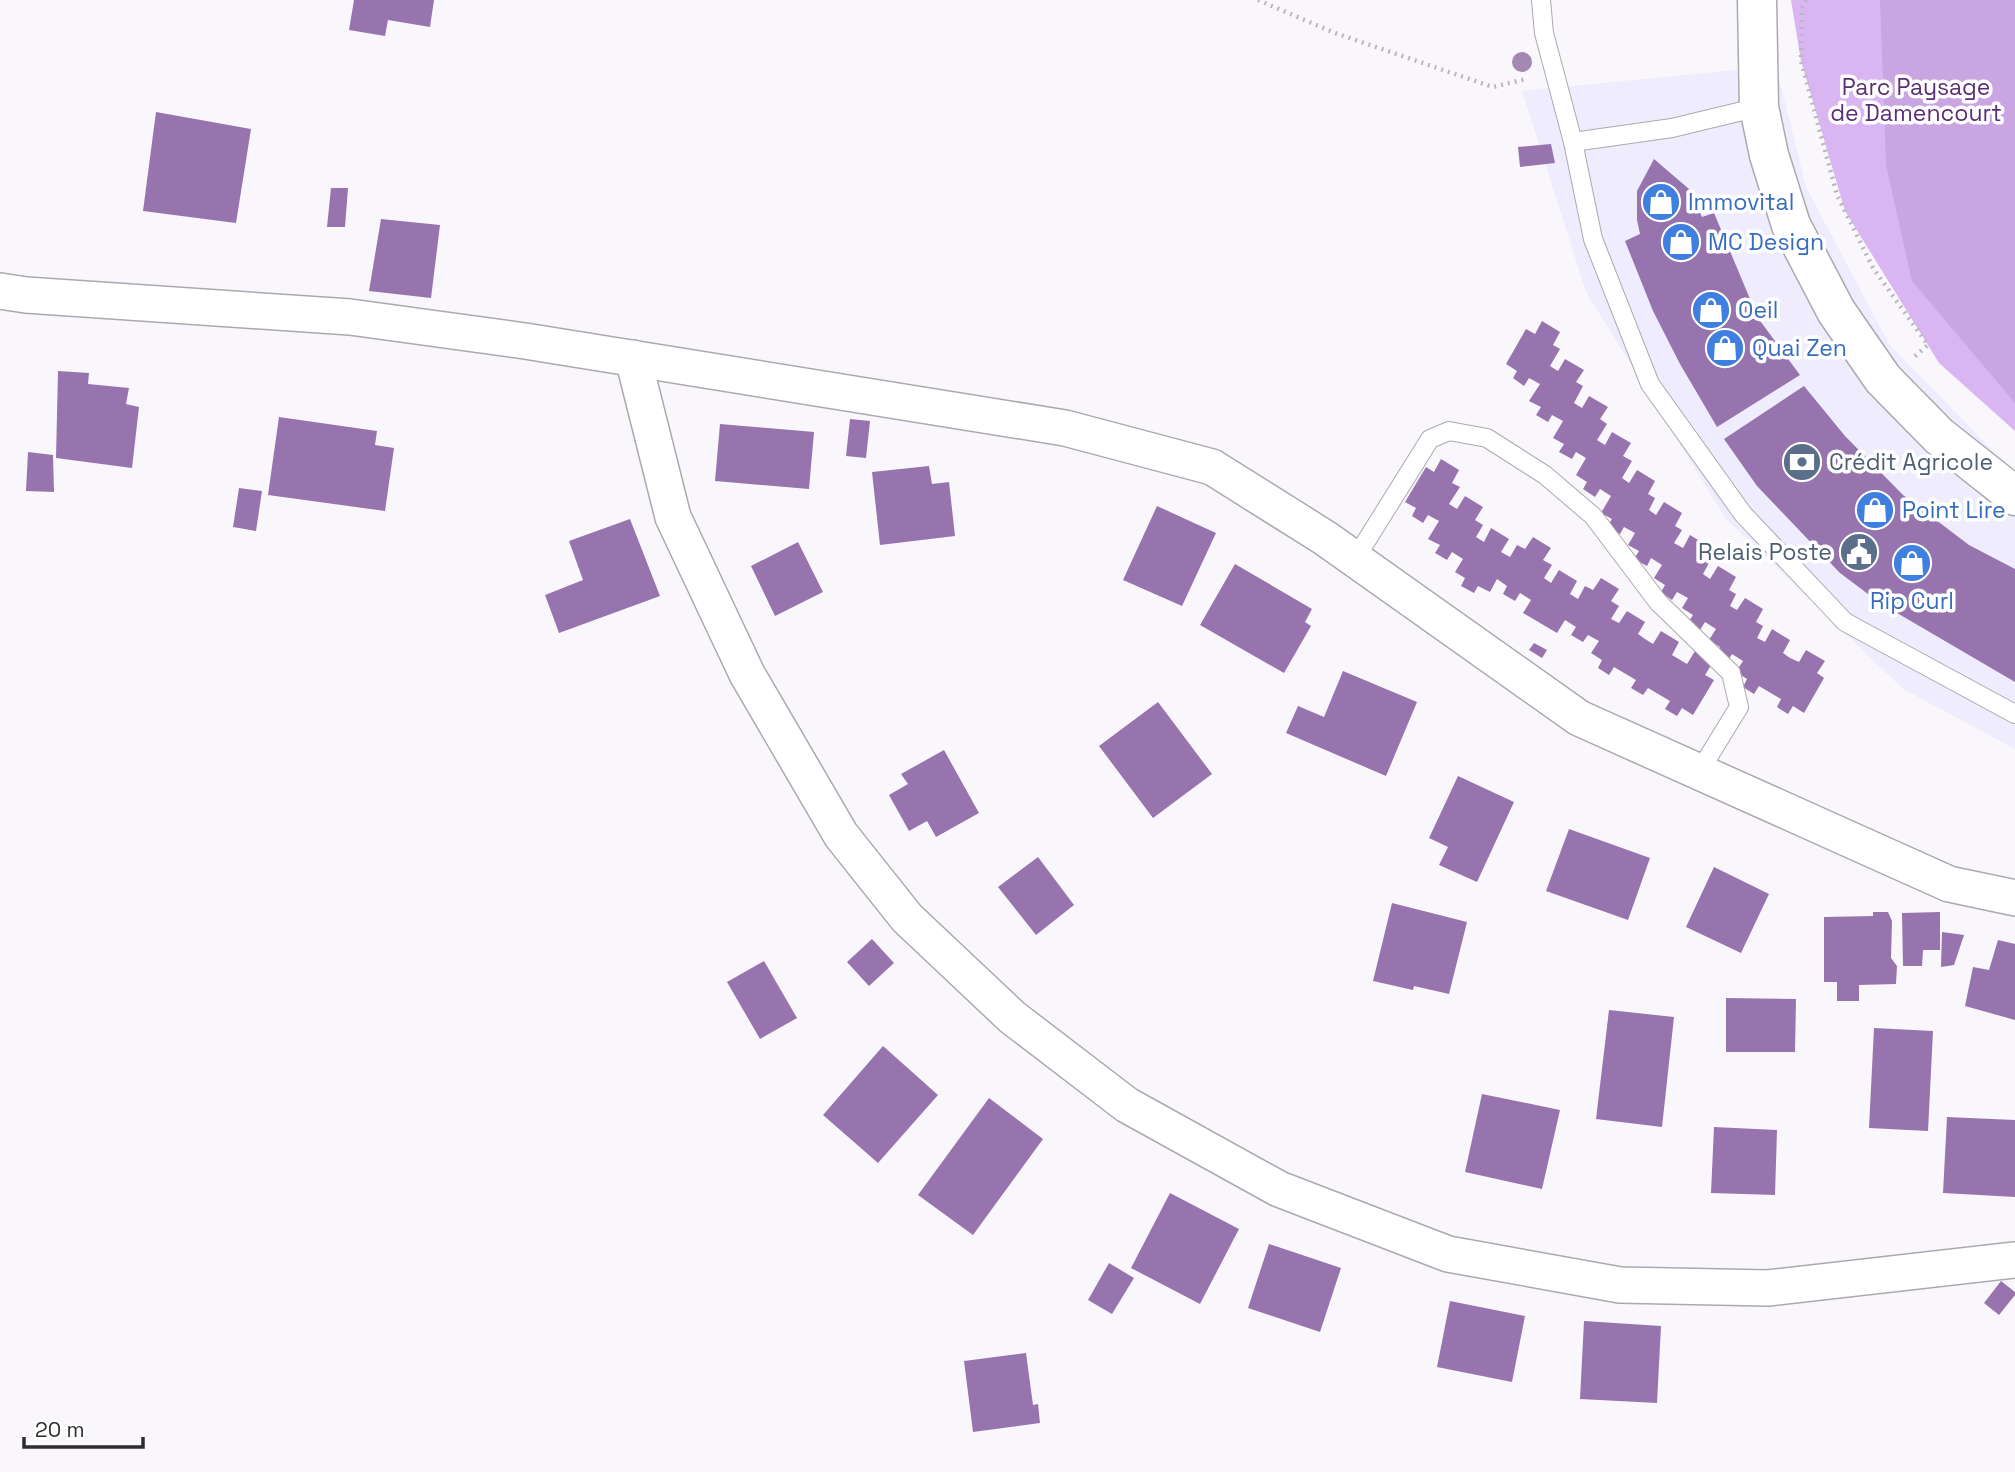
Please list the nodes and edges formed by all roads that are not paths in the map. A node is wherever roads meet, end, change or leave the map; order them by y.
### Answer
1 (1541, 0) edge
2 (1757, 0) edge
3 (1759, 107) junction
4 (1573, 142) junction
5 (0, 291) edge
6 (633, 358) junction
7 (2015, 496) edge
8 (1355, 559) junction
9 (2015, 714) edge
10 (1699, 772) junction
11 (2015, 898) edge
12 (2015, 1260) edge

1 - 4 lane
2 - 3 street
3 - 4 lane
3 - 7 street
4 - 9 lane
5 - 6 street
6 - 8 street
6 - 12 street
8 - 10 street
8 - 10 lane
10 - 11 street

